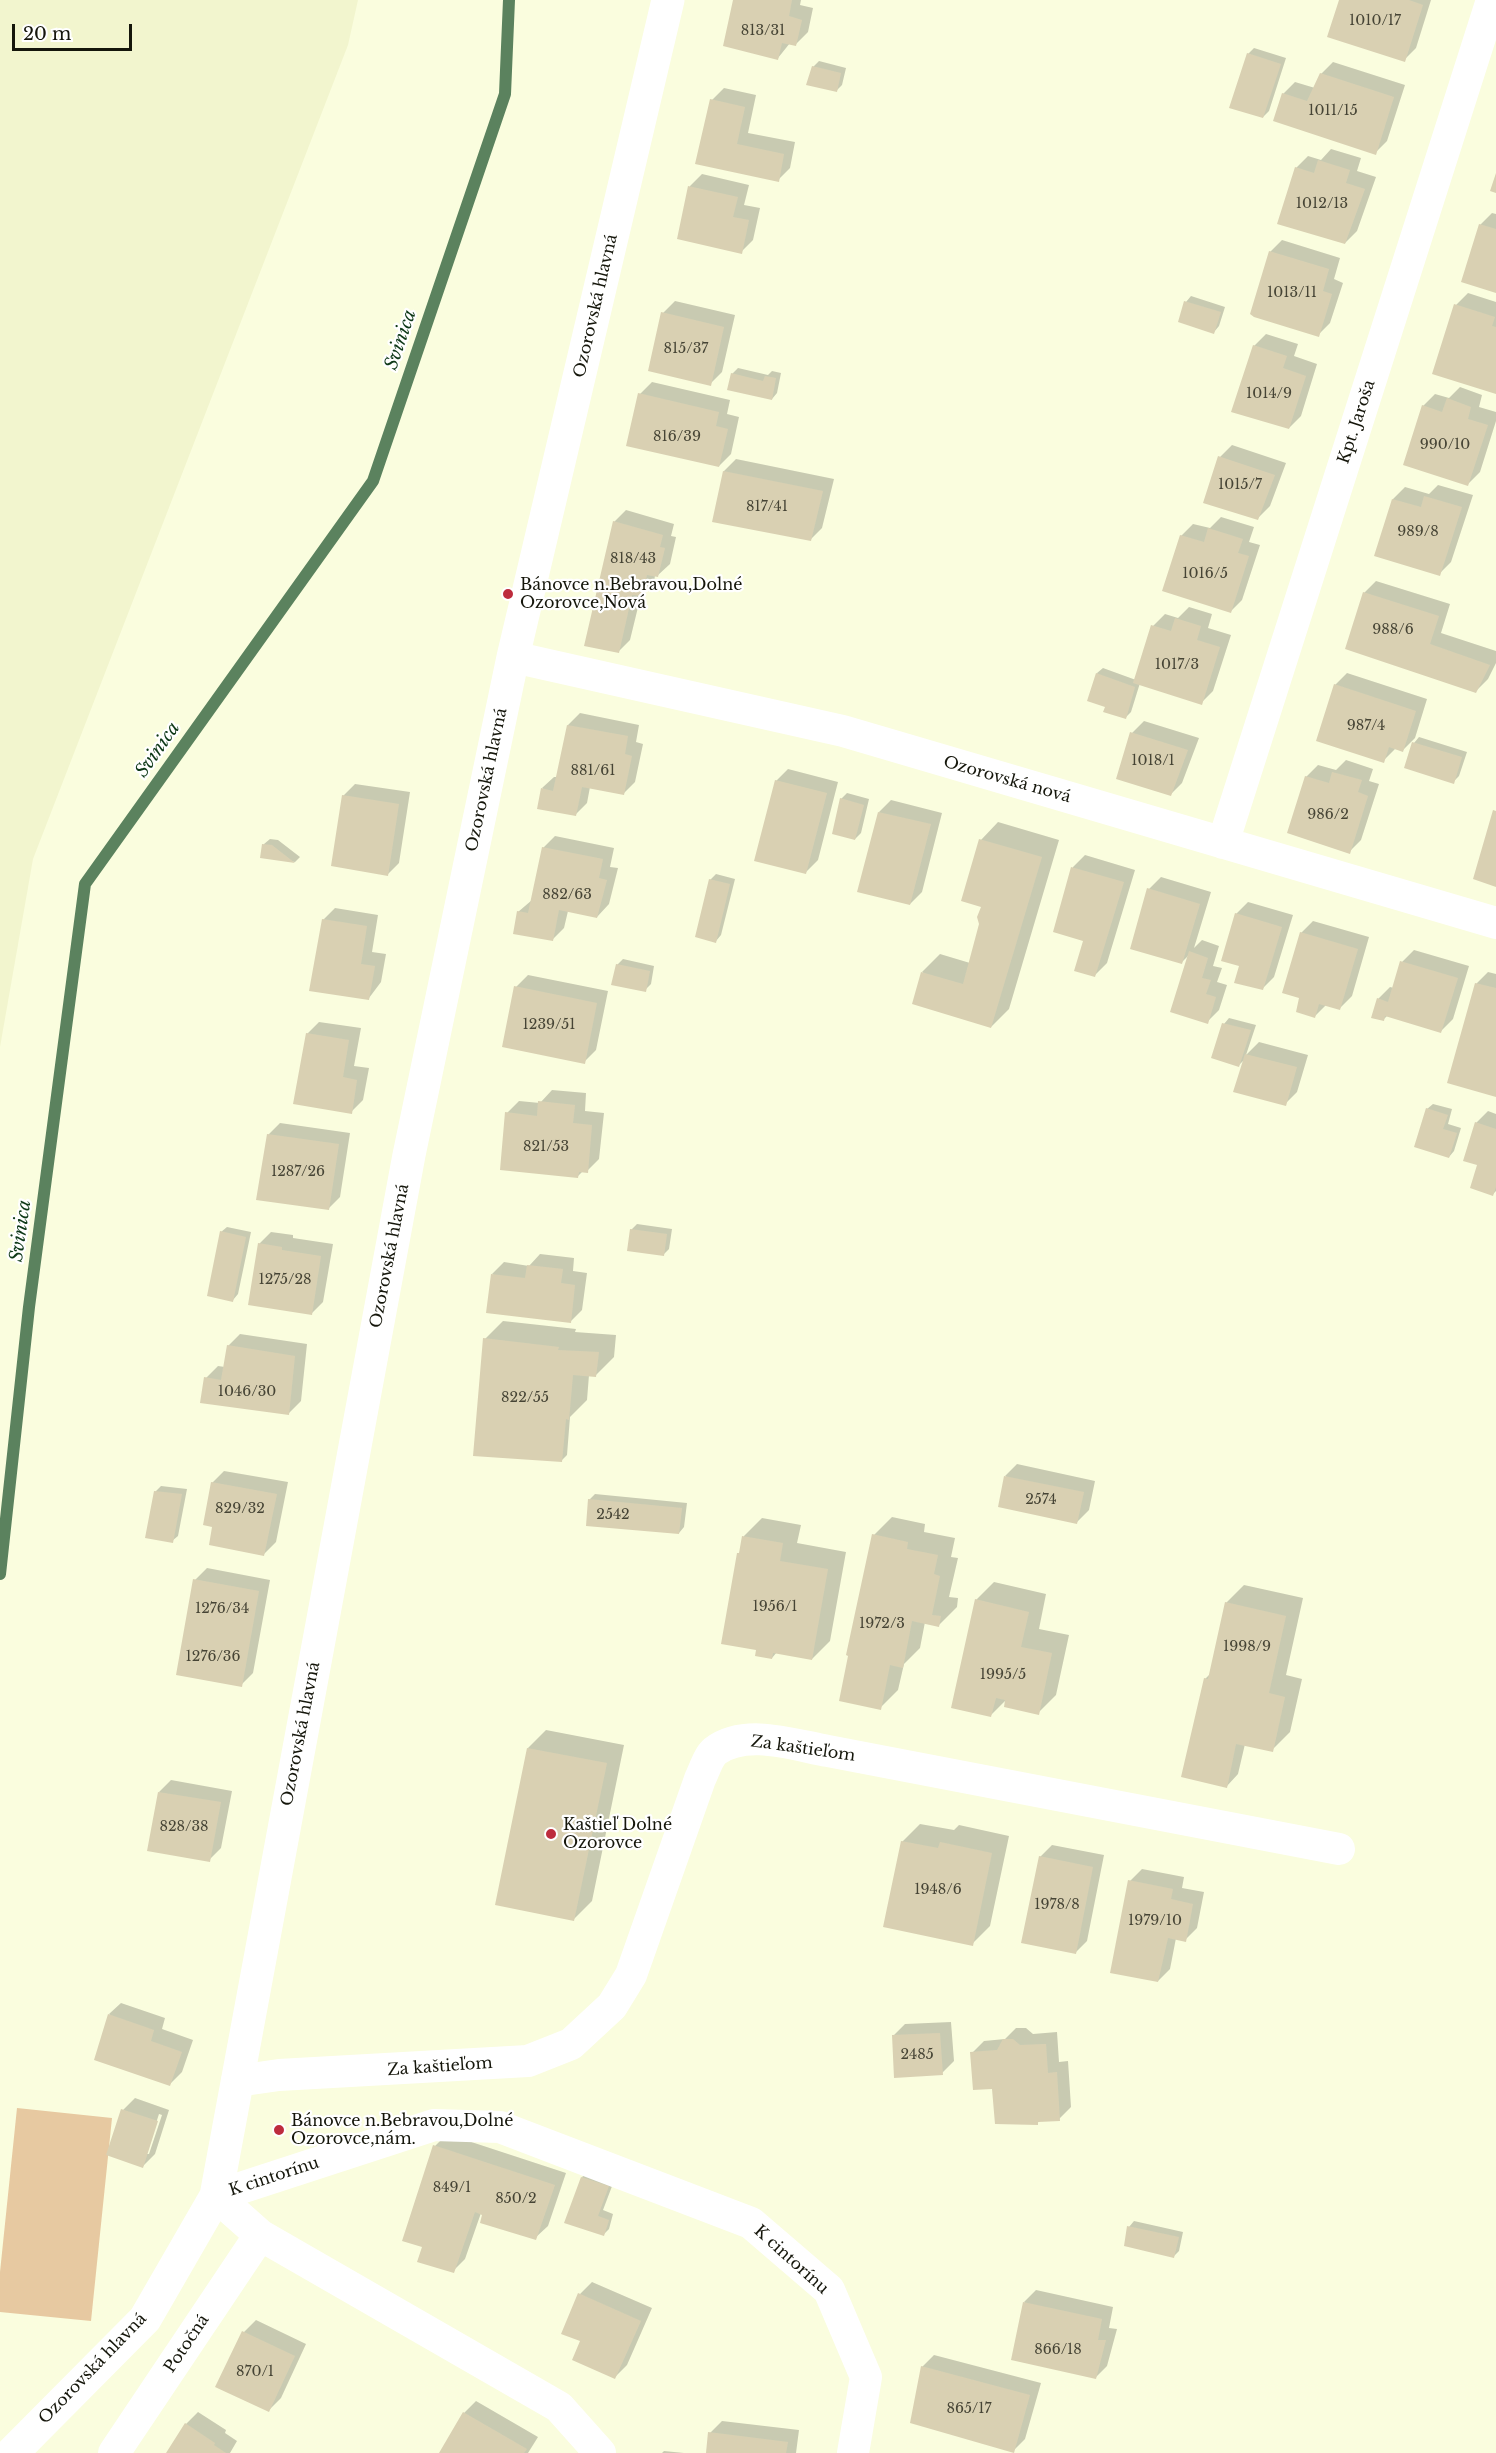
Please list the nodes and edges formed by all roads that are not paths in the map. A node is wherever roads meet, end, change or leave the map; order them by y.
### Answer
1 (668, 0) edge
2 (1492, 0) edge
3 (513, 657) junction
4 (1223, 843) junction
5 (1496, 923) edge
6 (1339, 1849) dead end
7 (237, 2080) junction
8 (216, 2196) junction
9 (260, 2235) junction
10 (12, 2453) edge
11 (114, 2453) edge
12 (600, 2453) edge
13 (853, 2453) edge

1 - 3 street, Ozorovská hlavná
2 - 4 street, Kpt. Jaroša
3 - 4 street, Ozorovská nová
3 - 7 street, Ozorovská hlavná
4 - 5 street, Ozorovská nová
6 - 7 street, Za kaštieľom
7 - 8 street, Ozorovská hlavná
8 - 9 street, K cintorínu
8 - 10 street, Ozorovská hlavná
8 - 13 street, K cintorínu
9 - 11 street, Potočná
9 - 12 street, K cintorínu

